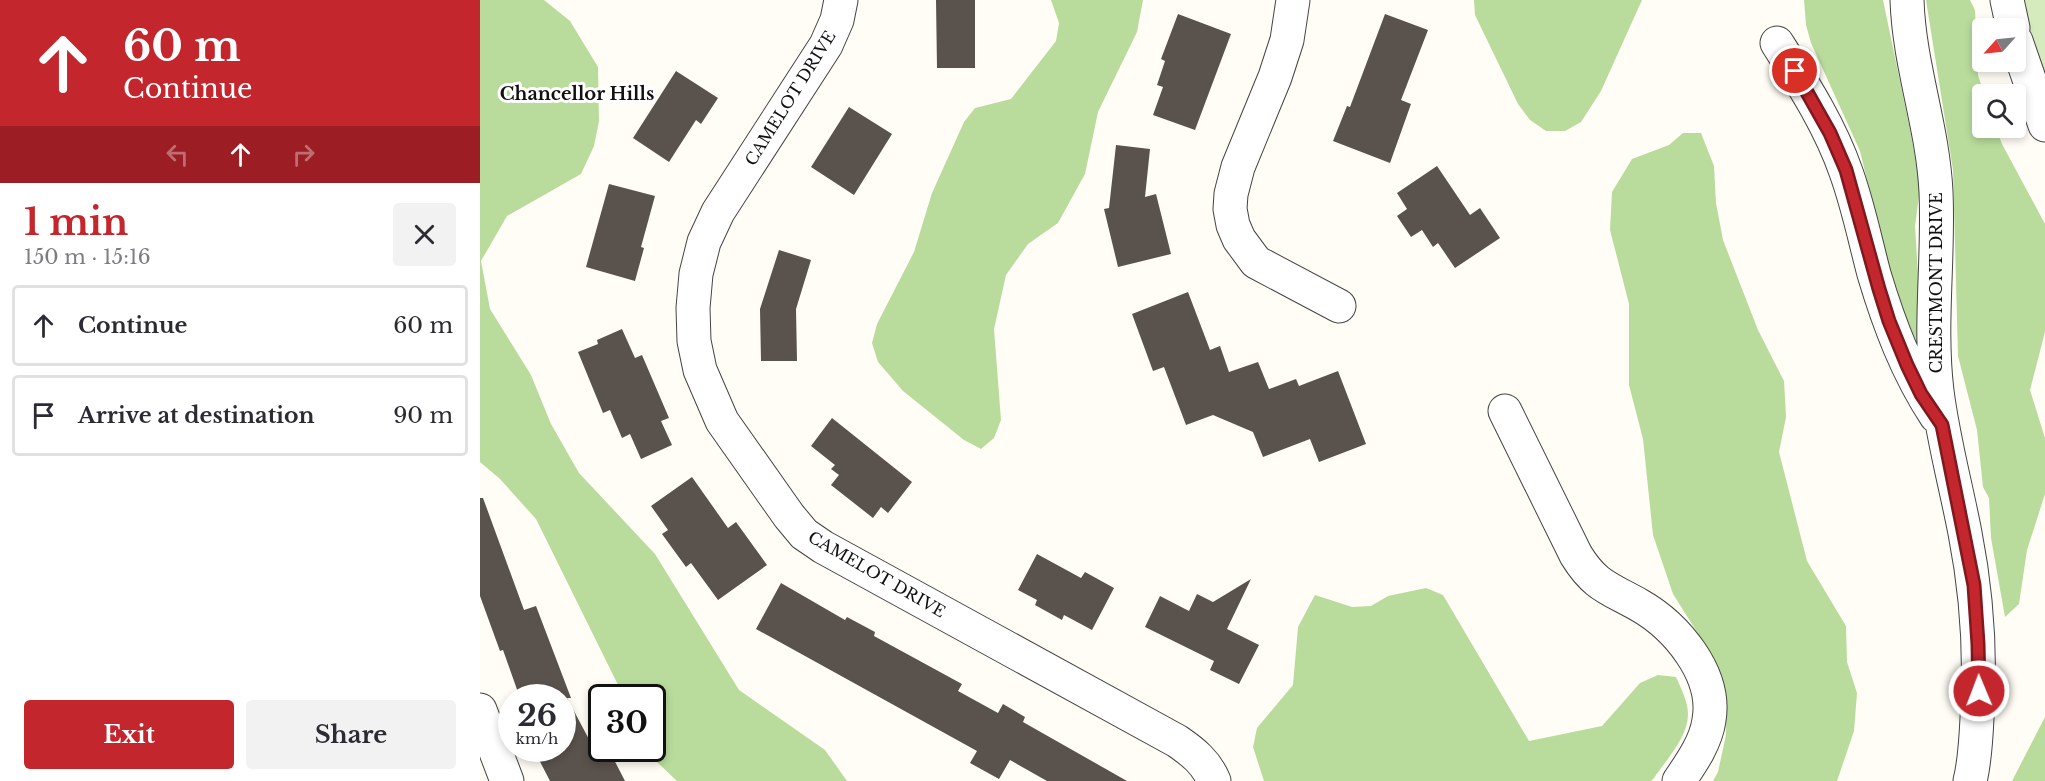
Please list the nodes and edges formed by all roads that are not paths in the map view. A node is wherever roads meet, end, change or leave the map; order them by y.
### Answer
1 (841, 0) edge
2 (1293, 0) edge
3 (1907, 0) edge
4 (2007, 0) edge
5 (2011, 18) edge
6 (1777, 43) dead end
7 (2026, 70) edge
8 (2045, 125) edge
9 (1339, 306) dead end
10 (1505, 411) dead end
11 (1942, 425) junction
12 (480, 710) edge
13 (507, 781) edge
14 (1214, 781) edge
15 (1679, 781) edge
16 (1970, 781) edge

1 - 14 street, CAMELOT DRIVE
2 - 9 street
3 - 11 street, CRESTMONT DRIVE
4 - 5 street
6 - 11 street
7 - 8 street
10 - 15 street
11 - 16 street, CRESTMONT DRIVE
12 - 13 street

